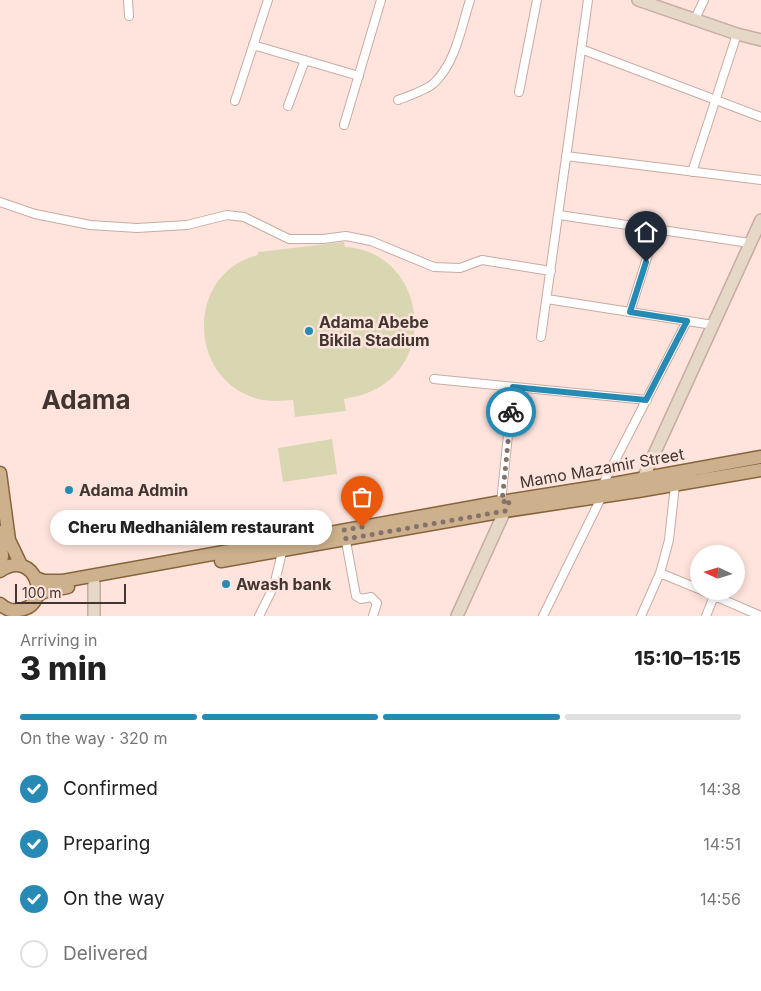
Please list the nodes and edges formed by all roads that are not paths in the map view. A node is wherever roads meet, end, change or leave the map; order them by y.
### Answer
1 (128, 0) edge
2 (268, 0) edge
3 (381, 0) edge
4 (470, 0) edge
5 (537, 0) edge
6 (588, 0) edge
7 (638, 0) edge
8 (704, 0) edge
9 (129, 16) dead end
10 (695, 20) junction
11 (737, 34) junction
12 (761, 40) edge
13 (254, 45) junction
14 (581, 49) junction
15 (305, 60) junction
16 (359, 76) junction
17 (519, 92) dead end
18 (715, 99) junction
19 (398, 100) dead end
20 (235, 101) dead end
21 (288, 106) dead end
22 (761, 117) edge
23 (344, 125) dead end
24 (566, 156) junction
25 (692, 172) junction
26 (761, 180) edge
27 (0, 202) edge
28 (559, 215) junction
29 (761, 220) edge
30 (656, 229) junction
31 (750, 243) junction
32 (551, 270) junction
33 (547, 299) junction
34 (630, 312) junction
35 (687, 321) junction
36 (713, 326) junction
37 (542, 337) dead end
38 (434, 379) dead end
39 (513, 387) junction
40 (646, 400) junction
41 (761, 457) edge
42 (761, 470) edge
43 (0, 473) edge
44 (644, 478) junction
45 (675, 485) junction
46 (602, 491) junction
47 (638, 491) junction
48 (505, 504) junction
49 (0, 529) edge
50 (345, 535) junction
51 (9, 540) junction
52 (283, 546) junction
53 (21, 565) junction
54 (0, 570) edge
55 (660, 573) junction
56 (36, 578) junction
57 (102, 579) junction
58 (62, 584) junction
59 (690, 585) edge
60 (37, 596) junction
61 (712, 600) edge
62 (723, 600) edge
63 (17, 612) edge
64 (94, 616) edge
65 (259, 616) edge
66 (373, 616) edge
67 (456, 616) edge
68 (543, 616) edge
69 (641, 616) edge
70 (706, 616) edge
71 (761, 616) edge

1 - 9 street
2 - 13 street
3 - 16 street
4 - 19 street
5 - 17 street
6 - 14 street
7 - 10 street
8 - 10 street
10 - 11 street
11 - 12 street
11 - 18 street
13 - 15 street
13 - 20 street
14 - 18 street
14 - 24 street
15 - 16 street
15 - 21 street
16 - 23 street
18 - 22 street
18 - 25 street
24 - 25 street
24 - 28 street
25 - 26 street
27 - 32 street
28 - 30 street
28 - 32 street
29 - 31 street
30 - 31 street
30 - 34 street
31 - 36 street
32 - 33 street
33 - 34 street
33 - 37 street
34 - 35 street
35 - 36 street
35 - 40 street
36 - 44 street
38 - 39 street
39 - 40 street
39 - 48 street
40 - 46 street
41 - 44 main road, Mamo Mazamir Street
42 - 45 main road, Mamo Mazamir Street
43 - 51 main road
44 - 46 main road, Mamo Mazamir Street
44 - 47 street
45 - 47 main road, Mamo Mazamir Street
45 - 55 street
46 - 47 main road, Mamo Mazamir Street
46 - 48 main road, Mamo Mazamir Street
46 - 68 street
48 - 50 main road, Mamo Mazamir Street
48 - 67 street
49 - 54 main road
50 - 52 main road, Mamo Mazamir Street
50 - 66 street
51 - 53 main road
51 - 58 main road
52 - 57 main road, Mamo Mazamir Street
52 - 65 street
53 - 54 main road
53 - 56 main road
55 - 59 street
55 - 69 street
56 - 58 main road, Mamo Mazamir Street
56 - 60 main road
57 - 58 main road, Mamo Mazamir Street
57 - 64 street
58 - 60 main road, Mamo Mazamir Street
58 - 63 main road
60 - 63 main road
61 - 70 street
62 - 71 street

